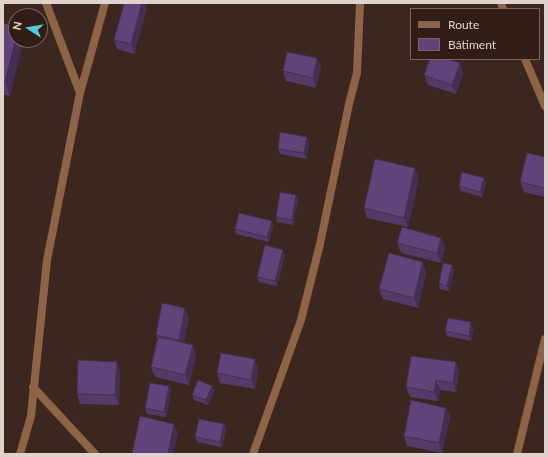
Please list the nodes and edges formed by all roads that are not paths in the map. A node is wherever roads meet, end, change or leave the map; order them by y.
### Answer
1 (46, 3) edge
2 (105, 3) edge
3 (360, 3) edge
4 (525, 60) edge
5 (80, 93) junction
6 (545, 106) edge
7 (545, 339) edge
8 (33, 387) junction
9 (20, 454) edge
10 (95, 454) edge
11 (253, 454) edge
12 (517, 454) edge

1 - 5 street
2 - 5 street
3 - 11 street
4 - 6 street
5 - 8 street
7 - 12 street
8 - 9 street
8 - 10 street

